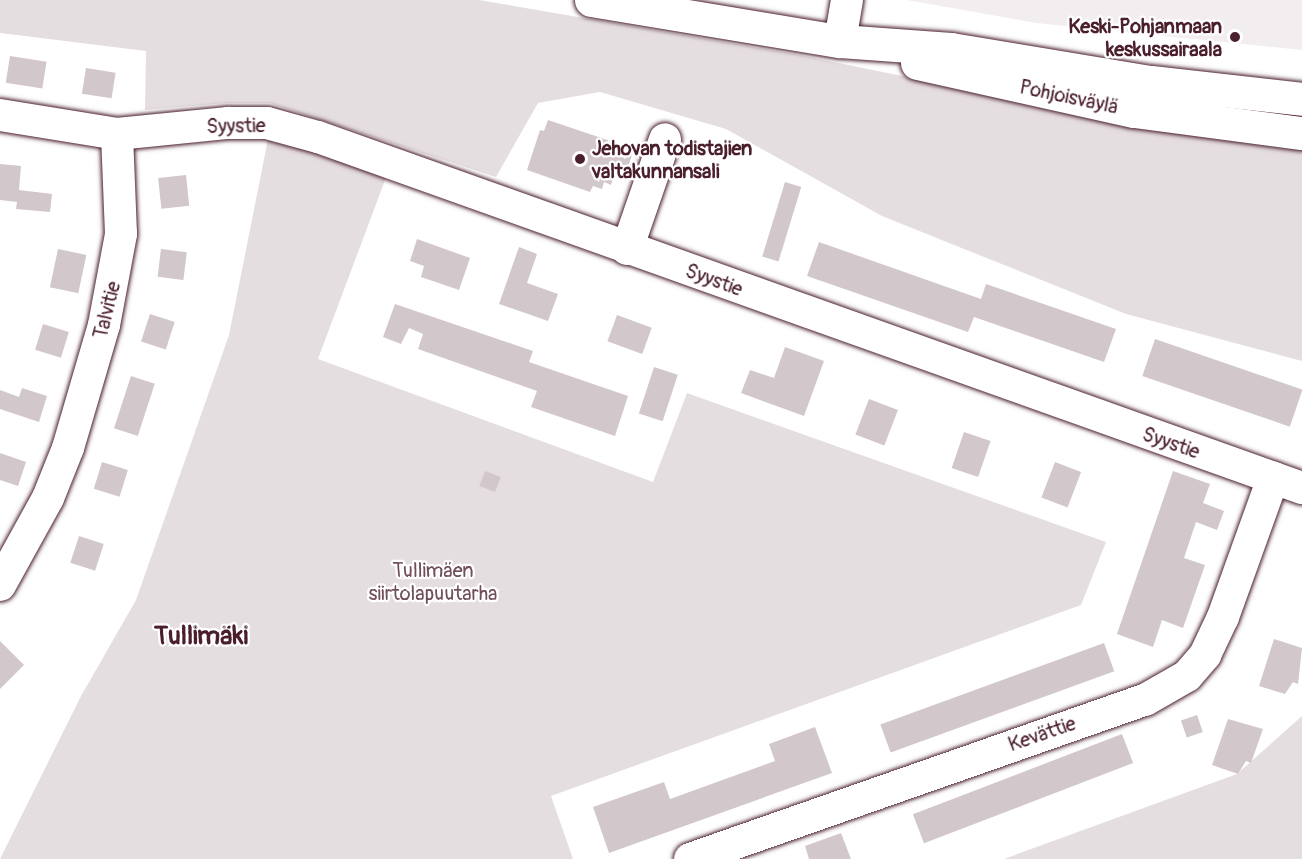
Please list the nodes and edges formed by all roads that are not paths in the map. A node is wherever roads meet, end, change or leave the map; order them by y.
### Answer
1 (591, 0) edge
2 (847, 0) edge
3 (840, 41) junction
4 (1302, 99) edge
5 (0, 115) edge
6 (117, 134) junction
7 (1302, 134) edge
8 (665, 139) dead end
9 (627, 249) junction
10 (1273, 478) junction
11 (1302, 488) edge
12 (0, 585) edge
13 (690, 859) edge

1 - 3 main road, Pohjoisväylä
2 - 3 street
3 - 4 main road, Pohjoisväylä
3 - 7 main road, Pohjoisväylä
5 - 6 street
6 - 9 street, Syystie
6 - 12 street, Talvitie
8 - 9 street
9 - 10 street, Syystie
10 - 11 street, Syystie
10 - 13 street, Kevättie

